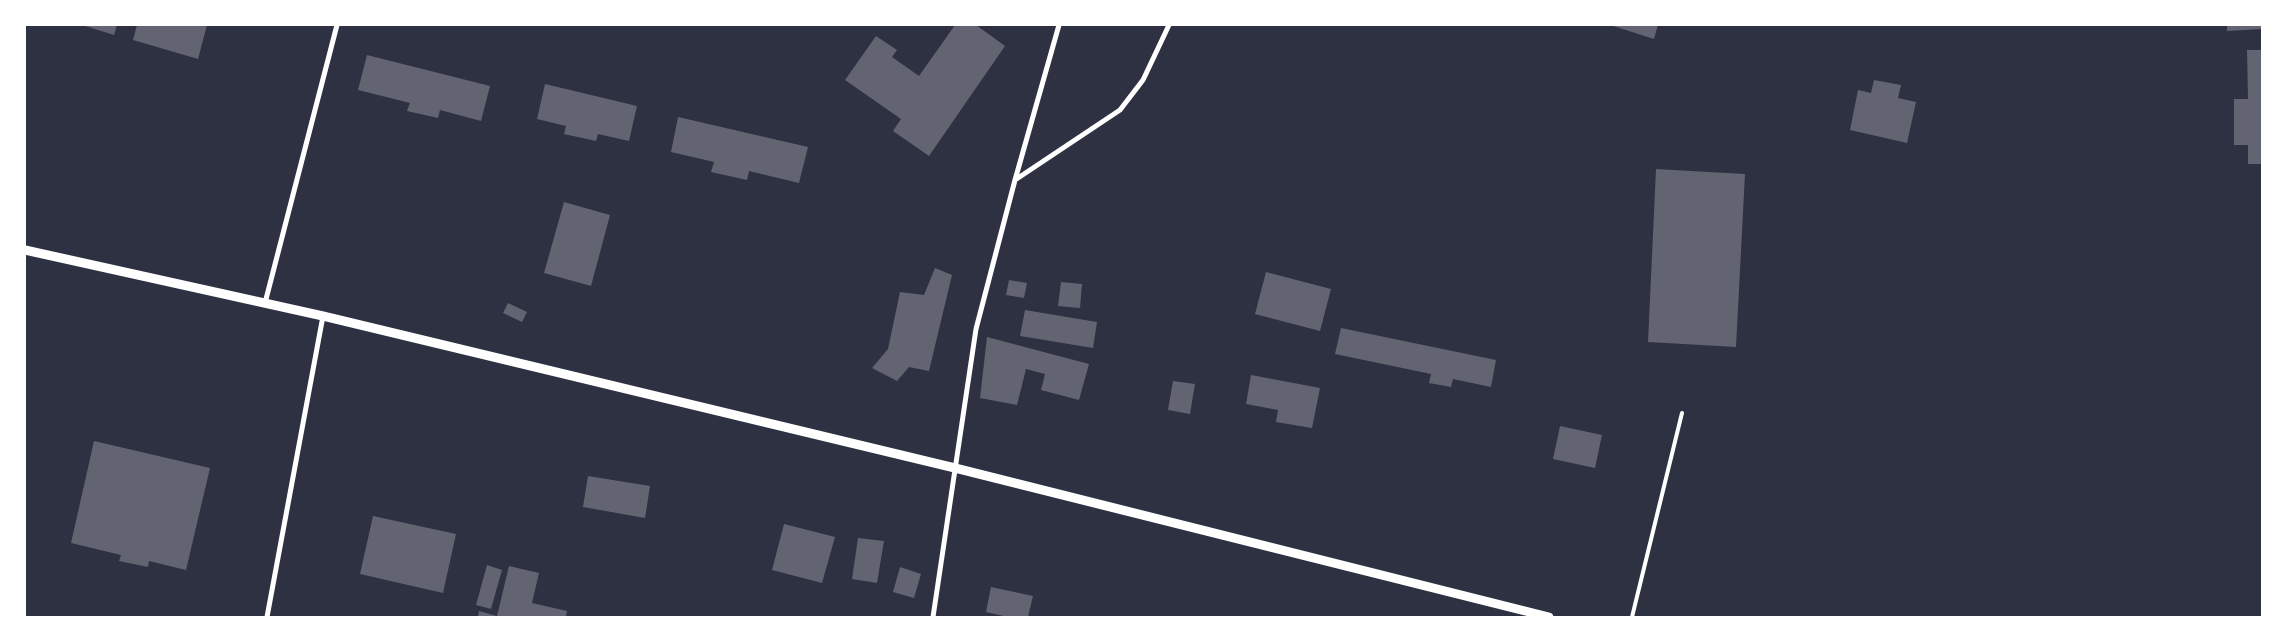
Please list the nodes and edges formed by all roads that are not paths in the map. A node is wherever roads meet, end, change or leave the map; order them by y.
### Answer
1 (337, 25) edge
2 (1058, 25) edge
3 (1169, 25) edge
4 (1015, 180) junction
5 (25, 250) edge
6 (265, 303) junction
7 (324, 316) junction
8 (1682, 413) dead end
9 (955, 468) junction
10 (268, 617) edge
11 (933, 617) edge
12 (1549, 617) edge
13 (1632, 617) edge

1 - 6 street
2 - 4 street
3 - 4 street
4 - 9 street
5 - 6 street
6 - 7 street
7 - 9 street
7 - 10 street
8 - 13 lane
9 - 11 street
9 - 12 street

